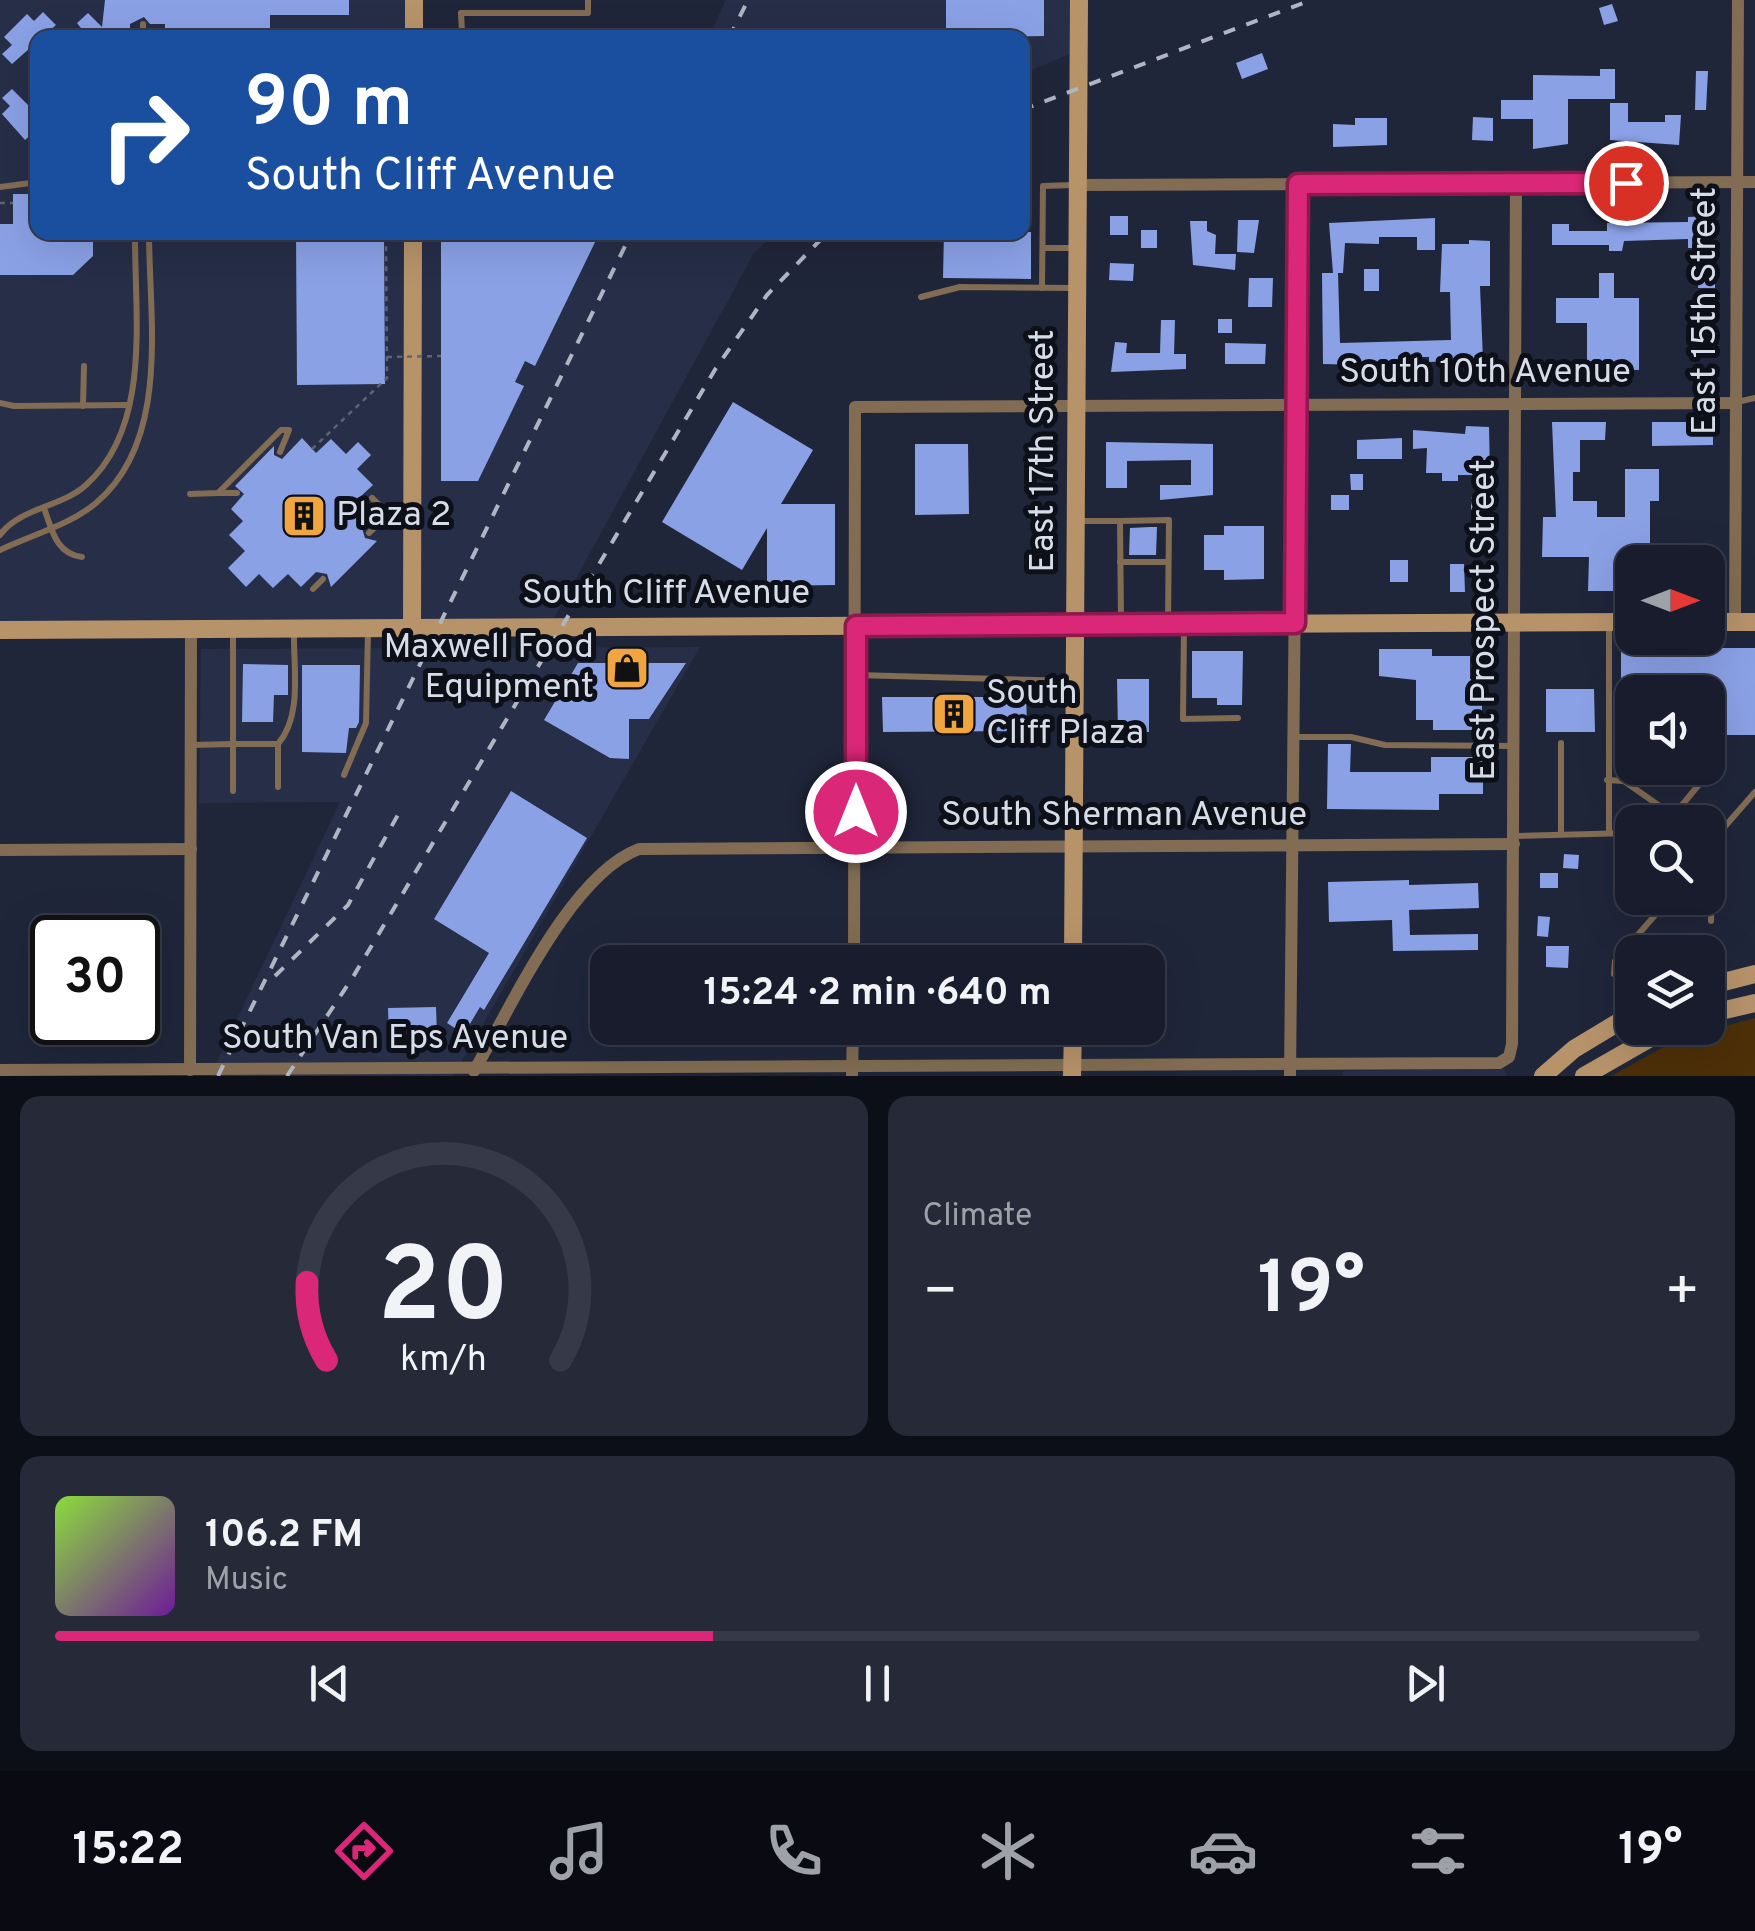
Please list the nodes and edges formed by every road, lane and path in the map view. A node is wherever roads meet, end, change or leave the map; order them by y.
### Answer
1 (414, 0) edge
2 (588, 0) edge
3 (1079, 0) edge
4 (1738, 0) edge
5 (144, 24) dead end
6 (144, 30) edge
7 (414, 30) edge
8 (462, 30) edge
9 (1755, 182) edge
10 (30, 183) edge
11 (1516, 183) junction
12 (1737, 183) junction
13 (1298, 184) junction
14 (1078, 185) junction
15 (0, 187) edge
16 (0, 203) edge
17 (13, 203) dead end
18 (135, 240) edge
19 (149, 240) edge
20 (386, 240) edge
21 (413, 240) edge
22 (1042, 248) junction
23 (1077, 248) junction
24 (134, 280) junction
25 (149, 280) junction
26 (1042, 288) junction
27 (1077, 288) junction
28 (921, 297) dead end
29 (386, 356) junction
30 (441, 356) dead end
31 (84, 366) dead end
32 (1755, 398) edge
33 (0, 402) edge
34 (1516, 402) junction
35 (1734, 402) junction
36 (1298, 404) junction
37 (129, 405) junction
38 (83, 406) junction
39 (1076, 406) junction
40 (312, 449) dead end
41 (280, 452) dead end
42 (218, 493) junction
43 (237, 493) dead end
44 (190, 494) dead end
45 (372, 498) dead end
46 (44, 508) junction
47 (388, 514) junction
48 (412, 514) junction
49 (1120, 520) junction
50 (1076, 521) junction
51 (51, 528) junction
52 (369, 534) dead end
53 (0, 535) edge
54 (0, 550) edge
55 (82, 558) dead end
56 (1120, 562) junction
57 (1168, 562) junction
58 (323, 579) dead end
59 (313, 589) dead end
60 (1514, 622) junction
61 (1609, 622) junction
62 (1615, 622) edge
63 (1725, 622) edge
64 (1735, 622) junction
65 (1755, 622) edge
66 (1295, 623) junction
67 (1121, 625) junction
68 (1176, 625) junction
69 (856, 626) junction
70 (1076, 626) junction
71 (368, 628) junction
72 (412, 628) junction
73 (294, 629) junction
74 (0, 630) edge
75 (190, 630) junction
76 (232, 630) junction
77 (856, 675) junction
78 (1075, 681) junction
79 (1238, 718) dead end
80 (1294, 736) junction
81 (190, 744) junction
82 (232, 744) junction
83 (278, 744) junction
84 (1561, 744) dead end
85 (1514, 746) junction
86 (344, 775) dead end
87 (1608, 780) junction
88 (1698, 785) edge
89 (278, 788) dead end
90 (232, 791) dead end
91 (1755, 792) edge
92 (1654, 805) edge
93 (1681, 805) edge
94 (1609, 833) junction
95 (1615, 833) edge
96 (1560, 834) junction
97 (1514, 840) junction
98 (1294, 846) junction
99 (856, 847) junction
100 (1074, 847) junction
101 (0, 850) edge
102 (190, 850) junction
103 (1656, 915) edge
104 (1710, 921) dead end
105 (854, 945) edge
106 (1073, 945) edge
107 (1614, 974) dead end
108 (1755, 974) edge
109 (1725, 982) edge
110 (1755, 1002) edge
111 (1725, 1016) edge
112 (1615, 1024) edge
113 (853, 1045) edge
114 (1648, 1045) edge
115 (1509, 1057) joint
116 (0, 1070) edge
117 (190, 1070) junction
118 (1072, 1070) edge
119 (852, 1071) edge
120 (1290, 1071) edge
121 (473, 1072) edge
122 (1543, 1076) edge
123 (1584, 1076) edge

1 - 7 main road
2 - 8 lane
3 - 14 main road, East 17th Street
4 - 12 street, East 15th Street
5 - 6 lane
9 - 12 street
10 - 15 lane
11 - 12 street
11 - 13 street
11 - 34 street, East Prospect Street
12 - 35 street, East 15th Street
13 - 14 street
13 - 36 street
14 - 22 lane
14 - 23 main road, East 17th Street
16 - 17 path
18 - 24 lane
19 - 25 lane
20 - 29 path
21 - 48 main road
22 - 23 lane
22 - 26 lane
23 - 27 main road, East 17th Street
24 - 25 lane
24 - 37 lane
25 - 51 lane
26 - 27 lane
26 - 28 lane
27 - 39 main road, East 17th Street
29 - 30 path, bridge
29 - 40 path
31 - 38 lane
32 - 35 lane, South 10th Avenue
33 - 38 lane
34 - 35 street, South 10th Avenue
34 - 36 street, South 10th Avenue
34 - 60 street, East Prospect Street
35 - 64 street, East 15th Street
36 - 39 street, South 10th Avenue
36 - 66 street
37 - 38 lane
37 - 46 lane
39 - 50 main road, East 17th Street
39 - 69 street, South 10th Avenue
41 - 42 lane
42 - 43 lane
42 - 44 lane
45 - 47 lane
46 - 51 lane
46 - 53 lane
47 - 48 lane
47 - 52 lane
48 - 72 main road
49 - 50 lane
49 - 56 lane
49 - 57 lane
50 - 70 main road, East 17th Street
51 - 54 lane
51 - 55 lane
56 - 57 lane
56 - 67 lane
57 - 68 lane
58 - 59 lane
60 - 61 main road, South Cliff Avenue
60 - 66 main road, South Cliff Avenue
60 - 85 street, East Prospect Street
61 - 62 main road, South Cliff Avenue
61 - 87 lane
63 - 64 main road
64 - 65 main road
66 - 68 main road, South Cliff Avenue
66 - 80 street
67 - 68 main road, South Cliff Avenue
67 - 70 main road, South Cliff Avenue
68 - 79 lane
69 - 70 main road, South Cliff Avenue
69 - 72 main road, South Cliff Avenue
69 - 77 street
70 - 78 main road, East 17th Street
71 - 72 main road, South Cliff Avenue
71 - 73 main road, South Cliff Avenue
71 - 86 lane
73 - 76 main road, South Cliff Avenue
73 - 83 lane
74 - 75 main road, South Cliff Avenue
75 - 76 main road, South Cliff Avenue
75 - 81 street
76 - 82 lane
77 - 78 lane
77 - 99 street
78 - 100 main road, East 17th Street
80 - 85 lane
80 - 98 street
81 - 82 lane
81 - 102 street
82 - 83 lane
82 - 90 lane
83 - 89 lane
84 - 96 lane
85 - 97 street, East Prospect Street
87 - 92 lane
87 - 94 lane
88 - 93 lane
91 - 104 lane
94 - 95 lane
94 - 96 lane
96 - 97 lane
97 - 98 street, South Sherman Avenue
97 - 115 street, East Prospect Street
98 - 100 street, South Sherman Avenue
98 - 120 street
99 - 100 street, South Sherman Avenue
99 - 105 street
99 - 121 street, South Sherman Avenue
100 - 106 main road, East 17th Street
101 - 102 street
102 - 117 street
103 - 107 lane
108 - 109 main road
110 - 111 main road
112 - 122 main road
113 - 119 street
114 - 123 main road
115 - 120 street, South Van Eps Avenue
116 - 117 street, South Van Eps Avenue
117 - 121 street, South Van Eps Avenue
118 - 119 street, South Van Eps Avenue
118 - 120 street, South Van Eps Avenue
119 - 121 street, South Van Eps Avenue

